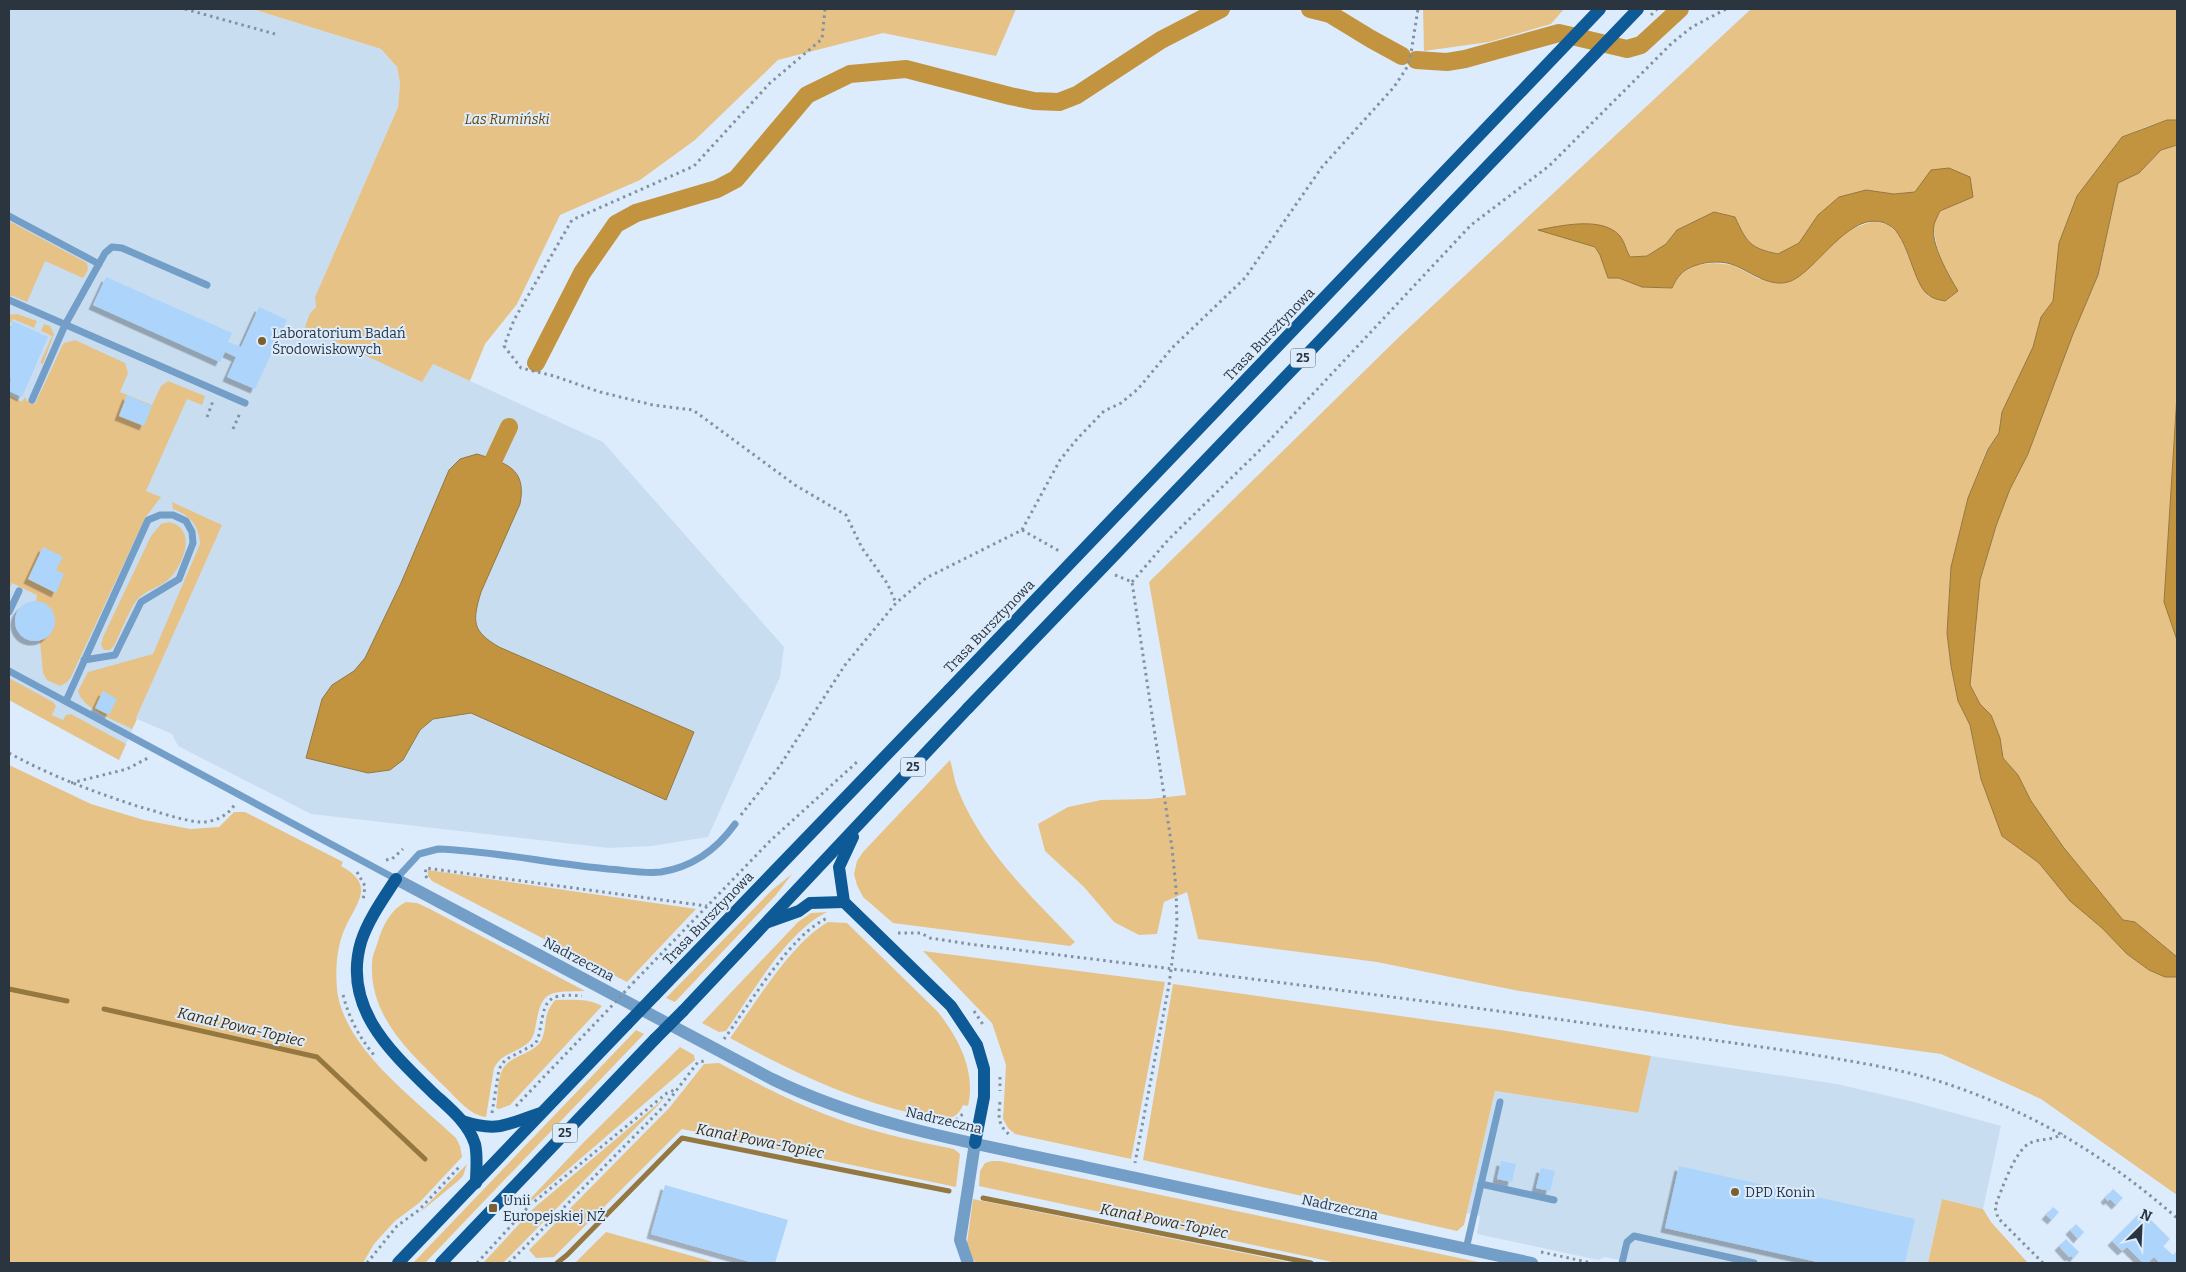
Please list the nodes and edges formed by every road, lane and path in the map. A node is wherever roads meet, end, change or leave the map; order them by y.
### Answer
1 (185, 9) edge
2 (825, 9) edge
3 (1418, 9) edge
4 (1600, 9) edge
5 (1638, 9) edge
6 (1726, 9) edge
7 (275, 34) dead end
8 (9, 216) edge
9 (99, 264) junction
10 (207, 285) dead end
11 (9, 300) edge
12 (65, 325) junction
13 (217, 391) junction
14 (32, 400) dead end
15 (245, 403) joint
16 (206, 417) dead end
17 (233, 429) dead end
18 (1022, 530) junction
19 (1065, 554) dead end
20 (1107, 572) dead end
21 (1132, 582) junction
22 (19, 592) dead end
23 (896, 603) junction
24 (9, 612) edge
25 (84, 660) junction
26 (9, 670) edge
27 (66, 701) junction
28 (159, 752) junction
29 (9, 753) edge
30 (863, 756) dead end
31 (71, 783) junction
32 (240, 795) junction
33 (735, 824) joint
34 (858, 826) junction
35 (396, 879) junction
36 (430, 883) dead end
37 (844, 902) junction
38 (707, 906) junction
39 (766, 922) junction
40 (901, 939) dead end
41 (1172, 968) junction
42 (623, 984) dead end
43 (632, 989) dead end
44 (585, 996) dead end
45 (968, 1004) dead end
46 (606, 1012) dead end
47 (986, 1029) dead end
48 (716, 1035) dead end
49 (732, 1044) dead end
50 (1000, 1075) dead end
51 (677, 1089) dead end
52 (1500, 1102) dead end
53 (542, 1112) junction
54 (492, 1116) dead end
55 (462, 1120) junction
56 (2062, 1133) junction
57 (1017, 1139) dead end
58 (975, 1143) junction
59 (1125, 1162) dead end
60 (1134, 1163) junction
61 (1144, 1166) dead end
62 (1132, 1177) junction
63 (476, 1183) junction
64 (1481, 1184) junction
65 (1554, 1200) dead end
66 (2177, 1218) edge
67 (1466, 1249) junction
68 (1534, 1257) edge
69 (398, 1263) edge
70 (441, 1263) edge
71 (477, 1263) edge
72 (968, 1263) edge
73 (1592, 1263) edge
74 (1622, 1263) edge
75 (1754, 1263) edge
76 (2043, 1263) edge

1 - 7 path
2 - 23 path
3 - 18 path
4 - 53 main road, Trasa Bursztynowa / 25, bridge
5 - 34 main road, 25, bridge
6 - 21 path
8 - 9 lane
9 - 10 lane
9 - 12 lane
11 - 12 lane
12 - 13 lane
12 - 14 lane
13 - 15 lane
13 - 16 path
15 - 17 path
18 - 19 path
18 - 23 path
20 - 21 path
21 - 41 path
22 - 24 lane
23 - 33 path
25 - 25 lane
25 - 27 lane
26 - 27 lane
27 - 28 lane
28 - 31 path
28 - 32 lane
29 - 31 path
30 - 38 path
31 - 32 path
32 - 35 lane
33 - 35 lane
34 - 37 main road
34 - 39 main road, 25
35 - 55 main road
35 - 58 street, Nadrzeczna
36 - 38 path
37 - 39 main road
37 - 58 main road
38 - 46 path, bridge
39 - 70 main road, 25, bridge
40 - 41 path
41 - 56 path
41 - 60 path
42 - 43 path
44 - 54 path
45 - 47 path
48 - 49 path
50 - 57 path
51 - 71 path
52 - 64 lane
53 - 55 main road
53 - 63 main road, Trasa Bursztynowa / 25
55 - 63 main road
56 - 66 path
56 - 76 path
58 - 62 street, Nadrzeczna
58 - 72 street
59 - 60 path
60 - 61 path
60 - 62 path
62 - 67 street, Nadrzeczna
63 - 69 main road, Trasa Bursztynowa / 25
64 - 65 lane
64 - 67 lane
67 - 68 street, Nadrzeczna
68 - 73 path
74 - 75 lane

